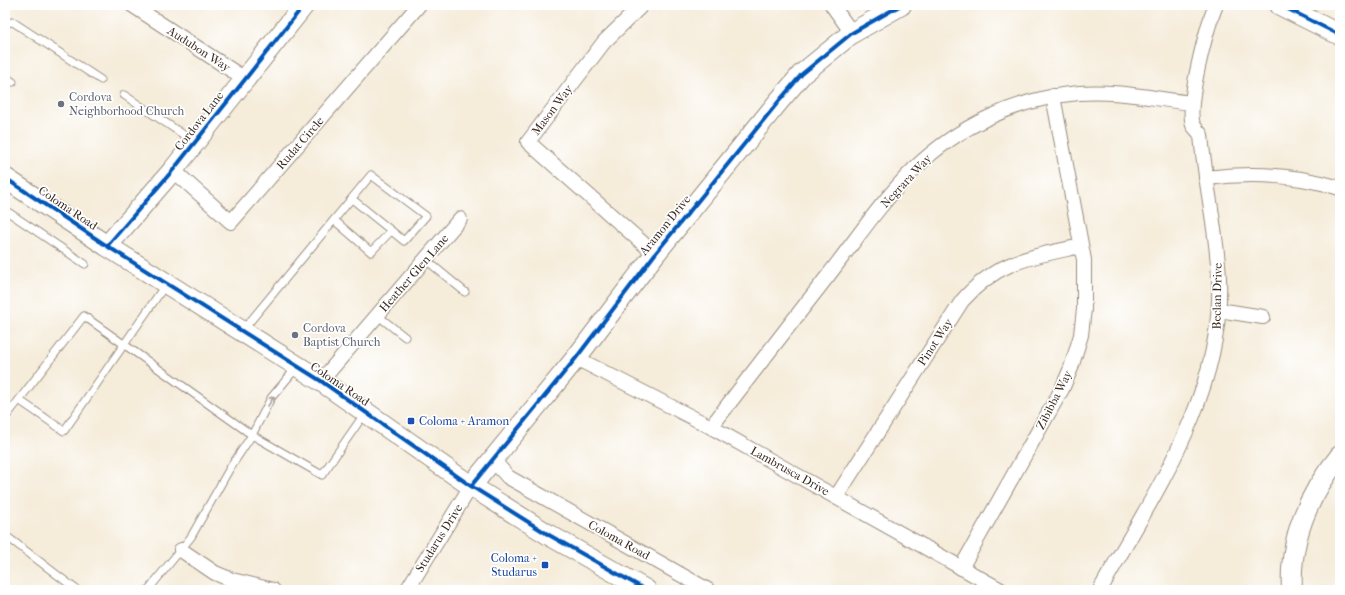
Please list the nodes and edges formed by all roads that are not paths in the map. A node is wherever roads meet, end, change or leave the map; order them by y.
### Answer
1 (132, 5) edge
2 (304, 5) edge
3 (419, 5) edge
4 (642, 5) edge
5 (832, 5) edge
6 (901, 5) edge
7 (1216, 5) edge
8 (1280, 5) edge
9 (5, 23) edge
10 (852, 33) junction
11 (1340, 35) edge
12 (5, 76) edge
13 (245, 79) junction
14 (101, 80) dead end
15 (13, 82) dead end
16 (124, 95) dead end
17 (1054, 96) junction
18 (1192, 103) junction
19 (195, 142) junction
20 (173, 170) junction
21 (5, 178) edge
22 (1206, 178) junction
23 (1340, 188) edge
24 (352, 199) junction
25 (5, 210) edge
26 (460, 219) dead end
27 (334, 220) junction
28 (391, 230) junction
29 (107, 246) junction
30 (1081, 246) junction
31 (655, 254) junction
32 (425, 259) junction
33 (85, 264) dead end
34 (166, 284) junction
35 (464, 292) dead end
36 (1219, 310) junction
37 (377, 315) junction
38 (1263, 317) dead end
39 (242, 332) junction
40 (405, 337) dead end
41 (124, 343) junction
42 (576, 358) junction
43 (297, 366) junction
44 (320, 381) junction
45 (19, 400) junction
46 (365, 412) junction
47 (5, 418) edge
48 (711, 427) junction
49 (252, 436) junction
50 (1340, 456) edge
51 (493, 460) junction
52 (471, 486) junction
53 (836, 497) junction
54 (5, 535) edge
55 (181, 550) junction
56 (961, 568) junction
57 (250, 588) edge
58 (78, 590) edge
59 (148, 590) edge
60 (273, 590) edge
61 (407, 590) edge
62 (646, 590) edge
63 (708, 590) edge
64 (1001, 590) edge
65 (1100, 590) edge
66 (1292, 590) edge

1 - 13 street, Audubon Way
2 - 13 street, Cordova Lane
3 - 20 street, Rudat Circle
4 - 31 street, Mason Way
5 - 10 street
6 - 10 street, Aramon Drive
7 - 18 street, Beclan Drive
8 - 11 street
9 - 14 lane
10 - 31 street, Aramon Drive
12 - 15 lane
13 - 19 street, Cordova Lane
16 - 19 lane
17 - 18 street, Negrara Way
17 - 30 street, Zibibba Way
17 - 48 street, Negrara Way
18 - 22 street, Beclan Drive
19 - 20 street, Cordova Lane
20 - 29 street, Cordova Lane
21 - 29 street, Coloma Road
22 - 23 street
22 - 36 street, Beclan Drive
24 - 27 lane
24 - 28 lane
24 - 28 lane
25 - 33 lane
26 - 32 street, Heather Glen Lane
27 - 28 lane
27 - 39 lane
29 - 34 street, Coloma Road
30 - 53 street, Pinot Way
30 - 56 street, Zibibba Way
31 - 42 street, Aramon Drive
32 - 35 lane
32 - 37 street, Heather Glen Lane
34 - 39 street, Coloma Road
34 - 41 lane
36 - 38 street
36 - 65 street, Beclan Drive
37 - 40 lane
37 - 44 street, Heather Glen Lane
39 - 43 street, Coloma Road
41 - 45 lane
41 - 45 lane
41 - 49 lane
42 - 48 street, Lambrusca Drive
42 - 51 street, Aramon Drive
43 - 44 street, Coloma Road
49 -> 43 lane
44 - 46 street, Coloma Road
45 - 47 lane
46 - 49 lane
46 - 52 street, Coloma Road
48 - 53 street, Lambrusca Drive
49 - 55 lane
50 - 66 street
51 - 52 street, Aramon Drive
51 - 63 street, Coloma Road
52 - 61 street, Studarus Drive
52 - 62 street, Coloma Road
53 - 56 street, Lambrusca Drive
54 - 58 lane
55 - 57 street
55 - 59 lane
56 - 64 street, Lambrusca Drive
57 - 60 street

